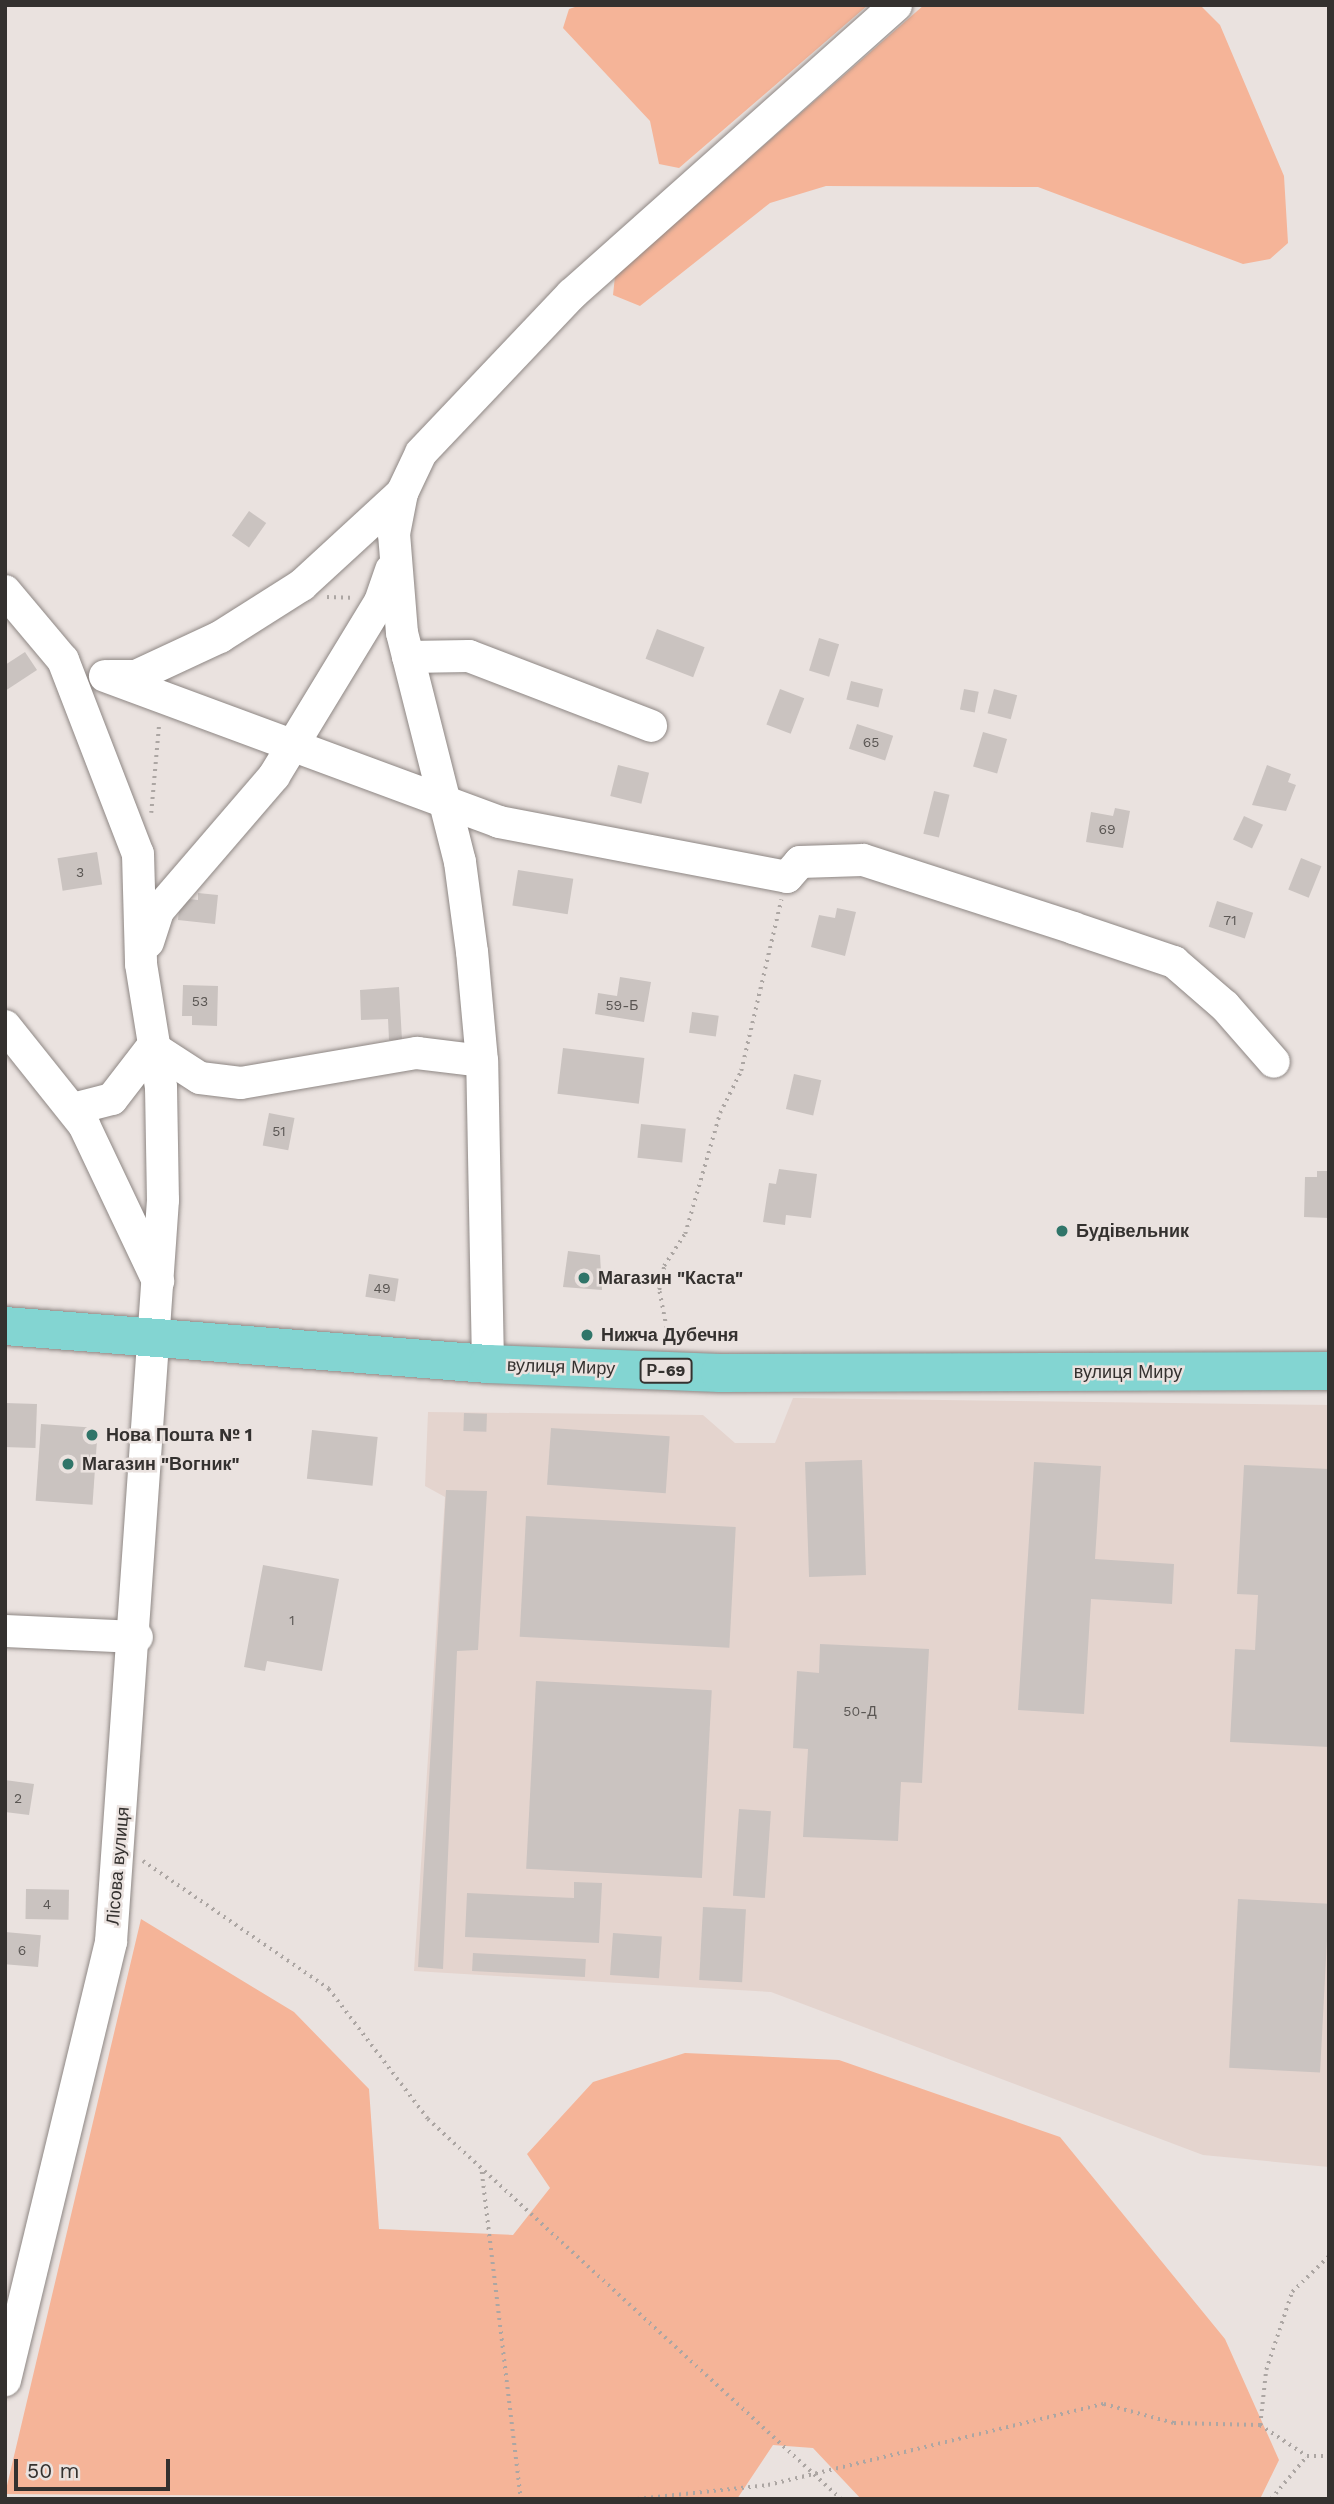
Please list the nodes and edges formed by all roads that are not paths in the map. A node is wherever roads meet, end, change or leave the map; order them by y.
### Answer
1 (896, 5) edge
2 (402, 492) junction
3 (394, 561) junction
4 (5, 591) edge
5 (408, 657) junction
6 (63, 660) junction
7 (105, 676) junction
8 (651, 726) dead end
9 (294, 741) junction
10 (446, 804) junction
11 (141, 964) junction
12 (12, 1040) edge
13 (152, 1047) junction
14 (482, 1061) junction
15 (1274, 1062) dead end
16 (73, 1108) junction
17 (160, 1286) junction
18 (5, 1326) edge
19 (158, 1339) junction
20 (488, 1364) junction
21 (1329, 1371) edge
22 (5, 1631) edge
23 (137, 1637) junction
24 (5, 2380) edge

1 - 2 street
2 - 3 street
2 - 7 street
3 - 5 street
3 - 9 street
4 - 6 street
5 - 8 street
5 - 10 street
6 - 7 street
6 - 11 street, Лісова вулиця
7 - 9 street
9 - 10 street
9 - 11 street
10 - 14 street
10 - 15 street
11 - 13 street, Лісова вулиця
12 - 16 street
13 - 14 street
13 - 16 street
13 - 17 street, Лісова вулиця
14 - 20 street
16 - 17 street
17 - 19 street, Лісова вулиця
18 - 19 main road, вулиця Миру / Р-69
19 - 20 main road, вулиця Миру / Р-69
19 - 23 street, Лісова вулиця
20 - 21 main road, вулиця Миру / Р-69
22 - 23 street
23 - 24 street, Лісова вулиця

